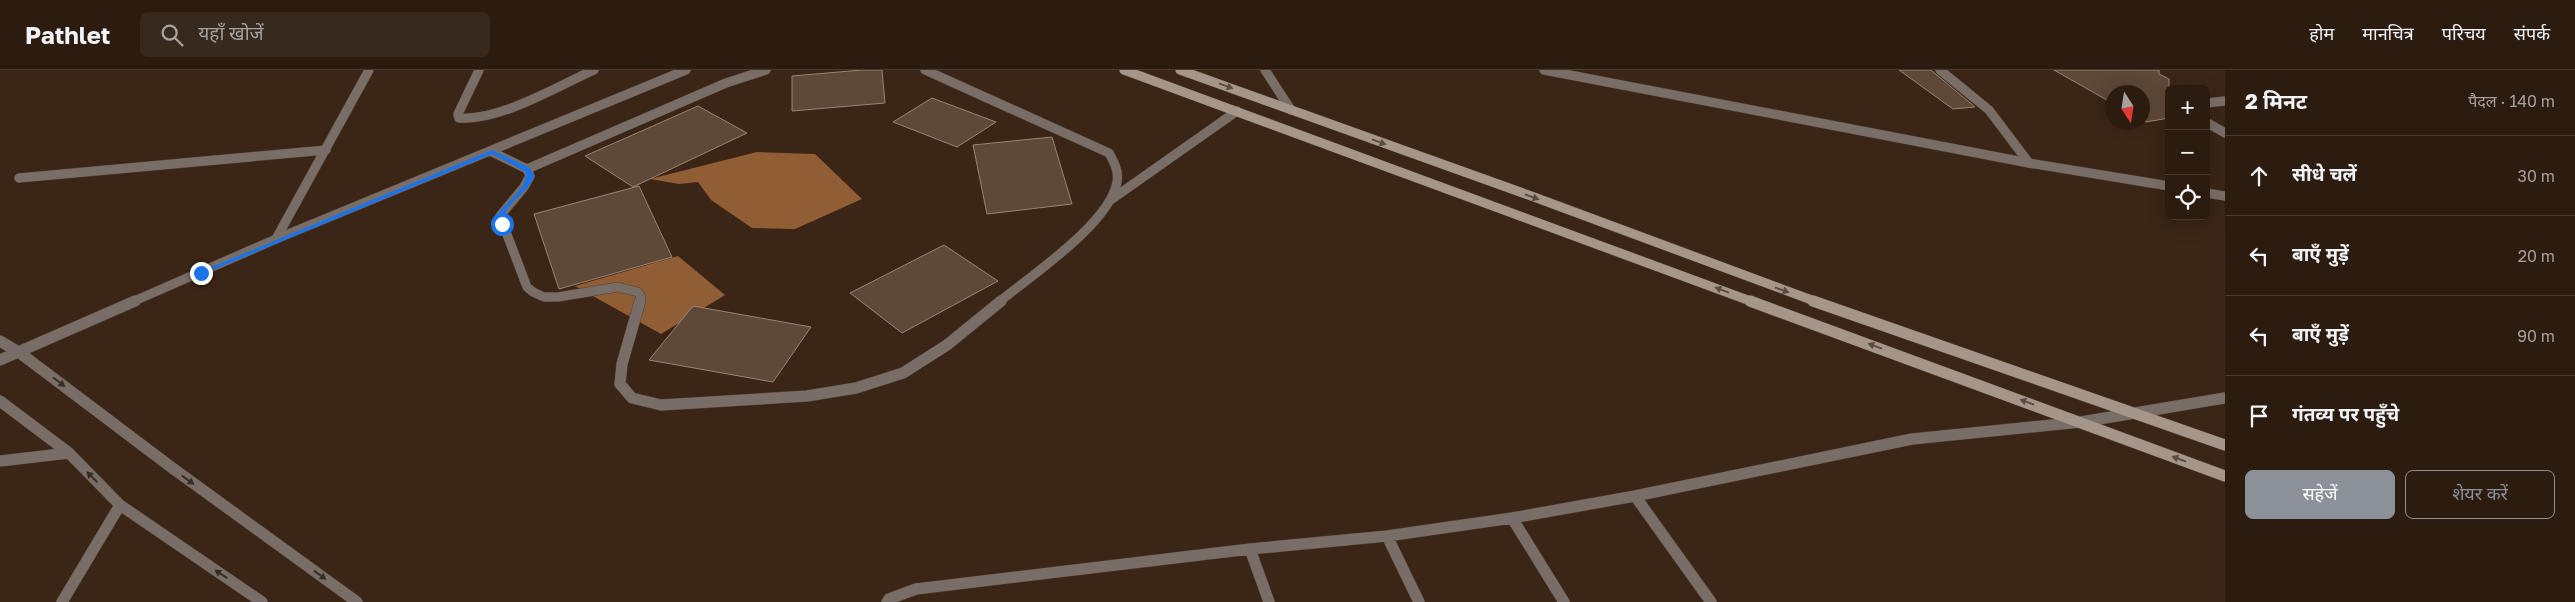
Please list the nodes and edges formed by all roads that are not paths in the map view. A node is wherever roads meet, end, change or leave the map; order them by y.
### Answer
1 (369, 70) edge
2 (480, 70) edge
3 (594, 70) edge
4 (686, 70) edge
5 (766, 70) edge
6 (925, 70) edge
7 (1124, 70) edge
8 (1180, 70) edge
9 (1265, 70) edge
10 (1544, 70) edge
11 (1940, 70) edge
12 (2225, 101) edge
13 (2210, 103) edge
14 (1291, 110) junction
15 (1237, 112) junction
16 (2210, 124) edge
17 (2225, 133) edge
18 (326, 150) junction
19 (492, 152) junction
20 (2029, 163) junction
21 (528, 169) junction
22 (19, 178) dead end
23 (2165, 185) edge
24 (2210, 193) edge
25 (2225, 196) edge
26 (1112, 199) junction
27 (276, 239) junction
28 (0, 341) edge
29 (20, 353) junction
30 (0, 360) edge
31 (2225, 398) edge
32 (0, 401) edge
33 (2133, 412) junction
34 (2081, 422) junction
35 (2225, 445) edge
36 (69, 453) junction
37 (0, 461) edge
38 (2225, 476) edge
39 (1635, 496) junction
40 (120, 505) junction
41 (1512, 518) junction
42 (1387, 536) junction
43 (1250, 549) junction
44 (62, 602) edge
45 (262, 602) edge
46 (357, 602) edge
47 (887, 602) edge
48 (1269, 602) edge
49 (1419, 602) edge
50 (1564, 602) edge
51 (1711, 602) edge

1 - 18 street
2 - 3 street
4 - 19 street
5 - 21 street
6 - 26 street
7 - 15 main road
8 -> 14 main road
9 - 14 street
10 - 20 street
11 - 20 street
12 - 13 street
14 -> 33 main road
15 - 26 street
34 -> 15 main road
16 - 17 street
18 - 22 street
18 - 27 street
19 - 21 street
19 - 27 street
20 - 23 street
21 - 26 street
24 - 25 street
27 - 29 street
28 - 29 street
29 - 30 street
29 -> 46 street
31 - 33 street
32 - 36 street
33 - 34 street
33 - 35 main road
38 -> 34 main road
34 - 39 street
36 - 37 street
40 -> 36 street
39 - 41 street
39 - 51 street
40 - 44 street
45 -> 40 street
41 - 42 street
41 - 50 street
42 - 43 street
42 - 49 street
43 - 47 street
43 - 48 street

